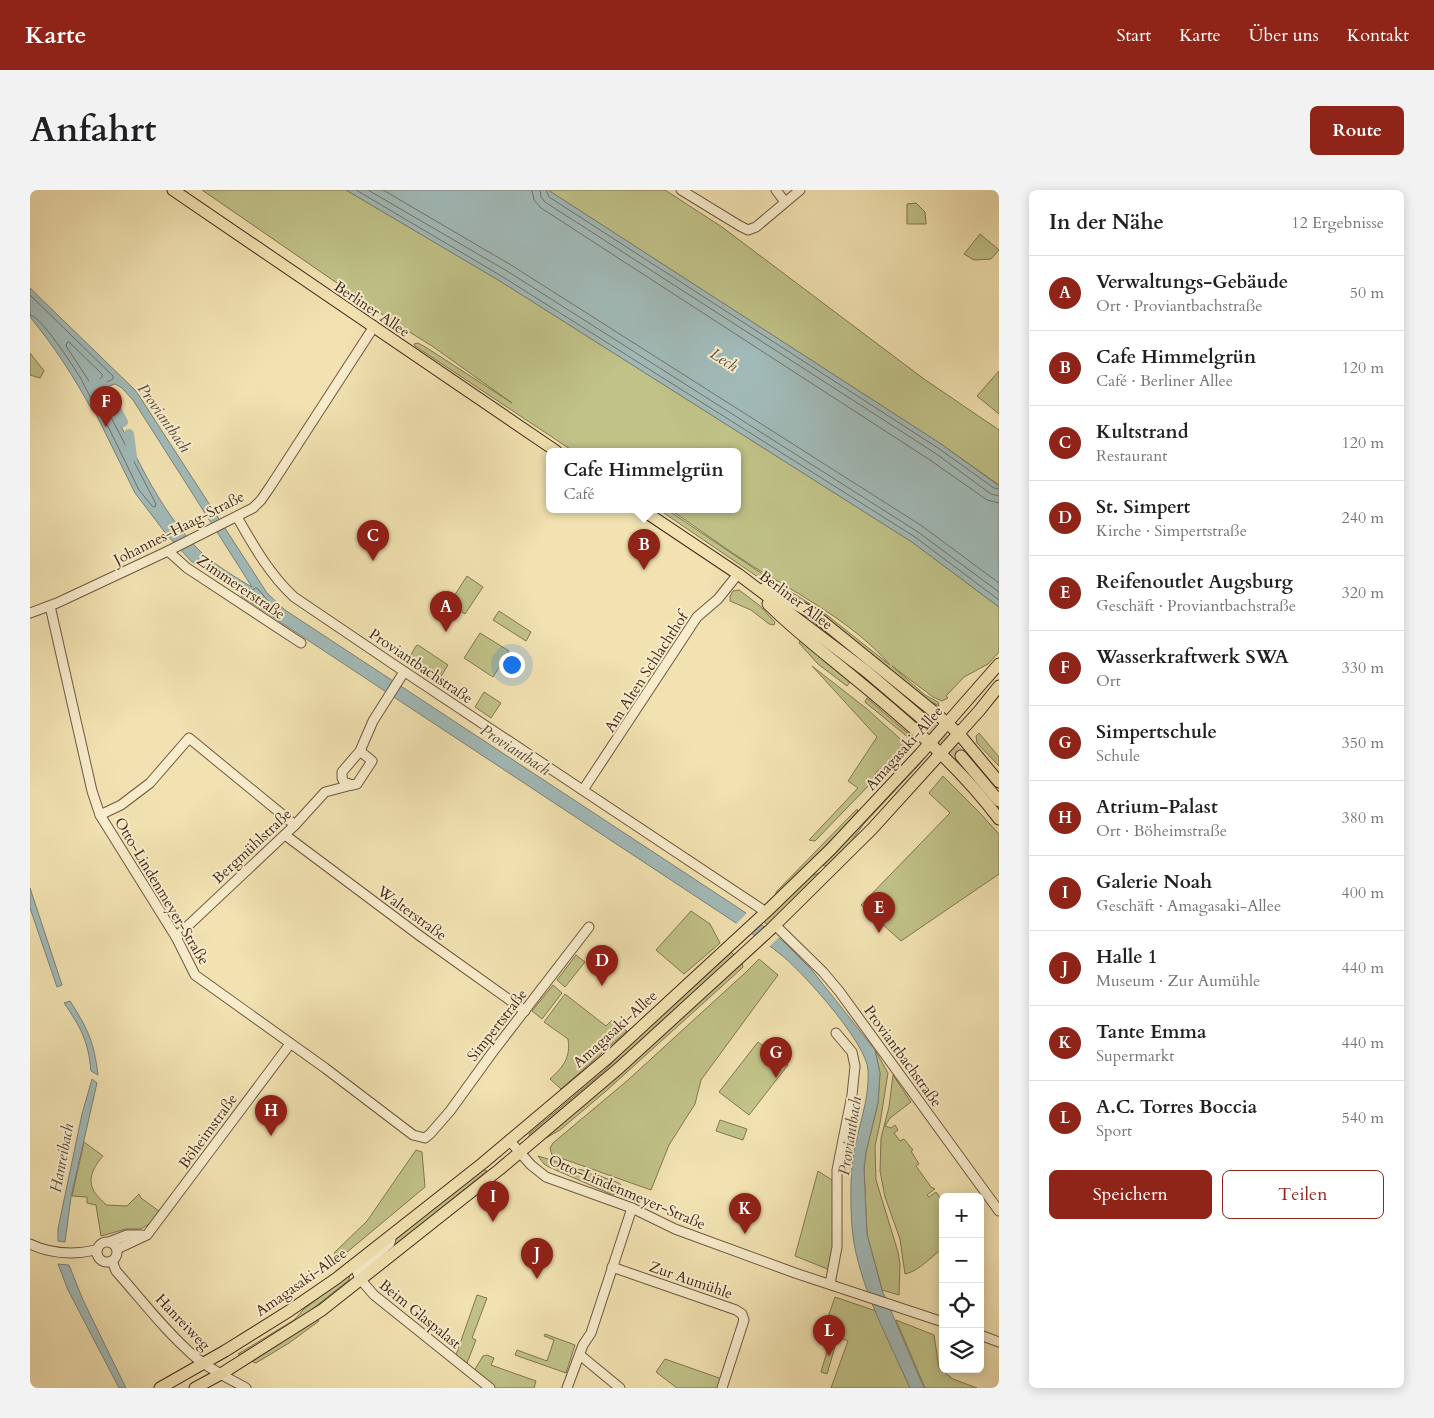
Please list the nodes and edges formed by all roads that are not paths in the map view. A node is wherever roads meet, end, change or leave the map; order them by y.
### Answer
1 (172, 190) edge
2 (681, 190) edge
3 (776, 190) edge
4 (800, 190) edge
5 (785, 202) junction
6 (373, 328) junction
7 (552, 448) edge
8 (647, 513) edge
9 (236, 517) junction
10 (172, 550) junction
11 (740, 576) junction
12 (50, 606) junction
13 (30, 613) edge
14 (301, 643) dead end
15 (999, 664) edge
16 (404, 672) junction
17 (999, 686) edge
18 (927, 723) tunnel mouth
19 (948, 723) junction
20 (958, 734) junction
21 (929, 743) junction
22 (360, 750) junction
23 (941, 753) junction
24 (961, 756) tunnel mouth
25 (999, 782) edge
26 (352, 785) junction
27 (584, 790) junction
28 (999, 801) edge
29 (100, 815) junction
30 (999, 819) edge
31 (295, 825) junction
32 (285, 835) junction
33 (762, 915) junction
34 (589, 927) dead end
35 (773, 927) junction
36 (176, 937) junction
37 (525, 1011) junction
38 (836, 1033) dead end
39 (290, 1044) junction
40 (425, 1138) joint
41 (509, 1140) junction
42 (520, 1153) junction
43 (632, 1208) junction
44 (999, 1211) edge
45 (393, 1234) junction
46 (147, 1235) junction
47 (109, 1242) junction
48 (30, 1244) edge
49 (117, 1249) junction
50 (96, 1250) junction
51 (112, 1261) junction
52 (612, 1267) junction
53 (360, 1280) junction
54 (830, 1284) junction
55 (939, 1321) edge
56 (984, 1336) edge
57 (999, 1342) edge
58 (580, 1355) junction
59 (204, 1364) junction
60 (221, 1374) junction
61 (160, 1388) edge
62 (195, 1388) edge
63 (246, 1388) edge
64 (490, 1388) edge
65 (567, 1388) edge
66 (620, 1388) edge
67 (722, 1388) edge

1 - 6 main road, Berliner Allee
2 - 5 street
3 - 5 street
4 - 5 street
6 - 7 main road, Berliner Allee
6 - 9 street, Johannes-Haag-Straße
8 - 11 main road, Berliner Allee
9 - 10 street, Johannes-Haag-Straße
9 - 16 street, Proviantbachstraße
10 - 12 street, Johannes-Haag-Straße
10 - 14 street, Zimmererstraße
11 - 18 main road, Berliner Allee
11 - 19 main road
11 - 21 main road
11 - 27 street, Am Alten Schlachthof
12 - 13 street, Johannes-Haag-Straße
12 - 29 street, Otto-Lindenmeyer-Straße
15 - 19 main road, Amagasaki-Allee
16 - 22 street
16 - 27 street, Proviantbachstraße
17 - 20 main road, Amagasaki-Allee
19 - 20 main road
19 - 21 main road, Amagasaki-Allee
20 - 23 main road, Amagasaki-Allee
20 - 25 main road
21 - 23 main road
21 - 33 main road, Amagasaki-Allee
22 - 26 street
22 - 26 street
23 - 30 main road
23 - 35 main road, Amagasaki-Allee
24 - 28 main road
26 - 31 street, Bergmühlstraße
27 - 33 street, Proviantbachstraße
29 - 31 street
29 - 36 street, Otto-Lindenmeyer-Straße
31 - 32 street, Bergmühlstraße
32 - 36 street, Bergmühlstraße
32 - 37 street, Walterstraße
33 - 41 main road, Amagasaki-Allee
34 - 37 street, Simpertstraße
35 - 42 main road, Amagasaki-Allee
35 - 44 street, Proviantbachstraße
36 - 39 street, Otto-Lindenmeyer-Straße
37 - 40 street, Simpertstraße
38 - 54 street
39 - 40 street, Otto-Lindenmeyer-Straße
39 - 46 street, Böheimstraße
41 - 42 street, Otto-Lindenmeyer-Straße
41 - 45 main road, Amagasaki-Allee
42 - 43 street, Otto-Lindenmeyer-Straße
42 - 53 main road, Amagasaki-Allee
43 - 52 street
43 - 54 street, Otto-Lindenmeyer-Straße
45 - 53 street, Beim Glaspalast
45 - 59 main road, Amagasaki-Allee
46 - 47 street
46 - 49 street, Böheimstraße
47 - 49 street
47 - 50 street
48 - 50 street
49 - 51 street
50 - 51 street
51 - 59 street, Hanreiweg
52 - 58 street
52 - 67 street, Zur Aumühle
53 - 60 main road, Amagasaki-Allee
53 - 64 street, Beim Glaspalast
54 - 55 street, Otto-Lindenmeyer-Straße
56 - 57 street
58 - 65 street
58 - 66 street
59 - 60 street, Hanreiweg
59 - 61 main road, Amagasaki-Allee
60 - 62 main road, Amagasaki-Allee
60 - 63 street, Hanreiweg

